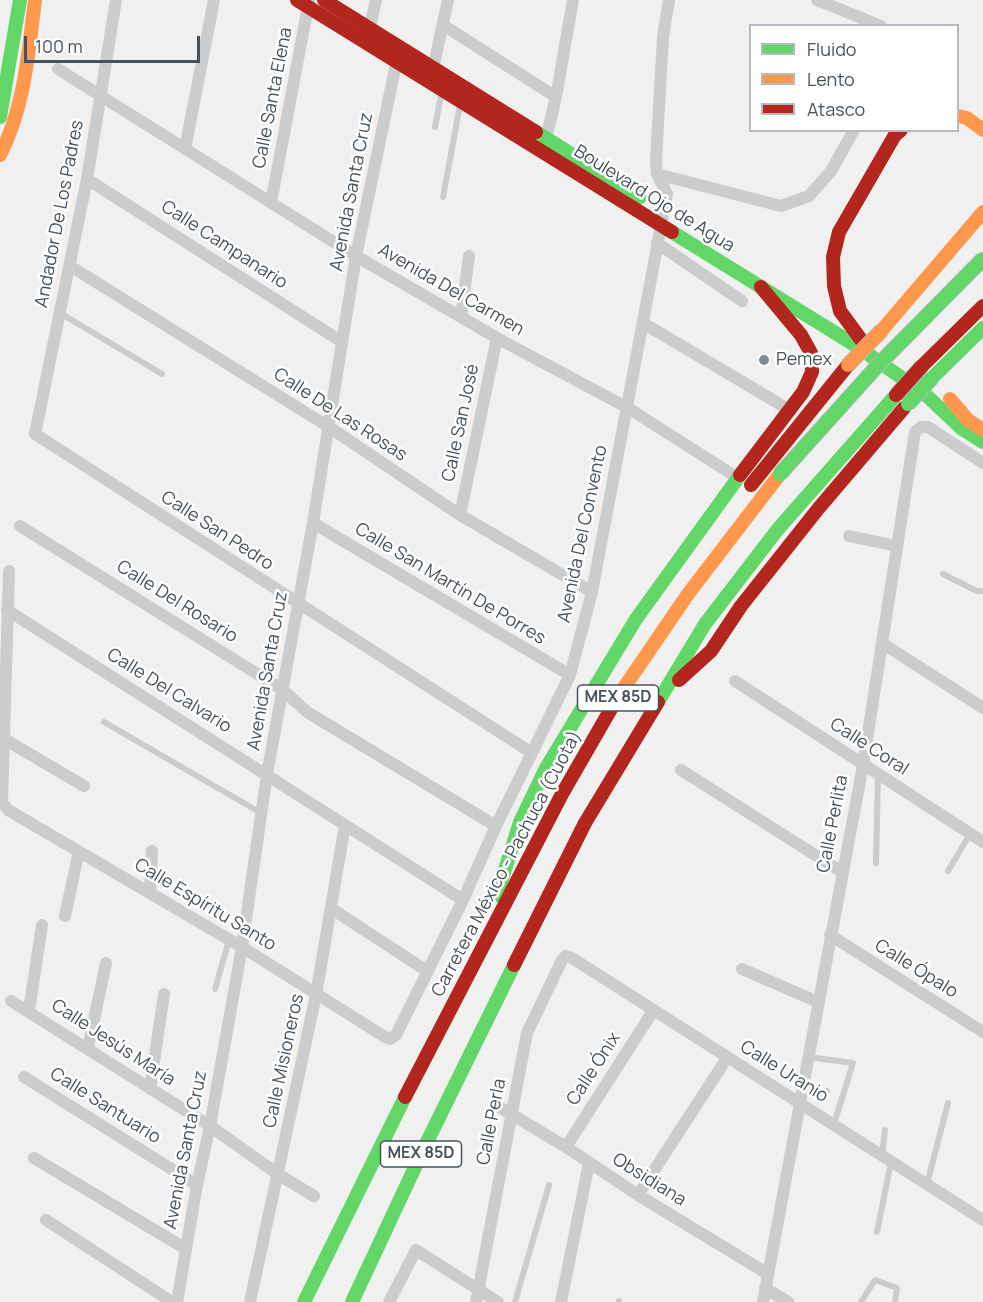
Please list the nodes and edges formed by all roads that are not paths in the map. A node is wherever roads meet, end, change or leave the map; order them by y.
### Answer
1 (20, 0) edge
2 (35, 0) edge
3 (116, 0) edge
4 (214, 0) edge
5 (324, 0) edge
6 (376, 0) edge
7 (448, 0) edge
8 (573, 0) edge
9 (669, 0) edge
10 (817, 0) edge
11 (305, 2) edge
12 (876, 24) edge
13 (443, 25) junction
14 (368, 36) junction
15 (398, 55) junction
16 (58, 69) dead end
17 (433, 69) junction
18 (442, 89) junction
19 (101, 95) junction
20 (556, 97) junction
21 (461, 101) junction
22 (2, 102) edge
23 (959, 116) edge
24 (0, 117) edge
25 (435, 127) dead end
26 (983, 130) edge
27 (853, 132) edge
28 (899, 132) edge
29 (546, 139) junction
30 (185, 149) junction
31 (0, 155) edge
32 (657, 174) junction
33 (87, 179) junction
34 (443, 197) dead end
35 (272, 202) junction
36 (983, 212) edge
37 (662, 218) junction
38 (657, 243) junction
39 (356, 256) junction
40 (469, 256) dead end
41 (983, 260) edge
42 (70, 266) junction
43 (761, 287) junction
44 (742, 301) dead end
45 (983, 306) edge
46 (60, 313) junction
47 (461, 317) junction
48 (643, 323) junction
49 (983, 328) edge
50 (497, 338) junction
51 (862, 341) junction
52 (342, 342) junction
53 (162, 374) dead end
54 (950, 399) junction
55 (628, 408) junction
56 (788, 409) junction
57 (983, 419) edge
58 (328, 427) junction
59 (983, 430) edge
60 (36, 434) joint
61 (983, 442) edge
62 (983, 463) edge
63 (738, 478) junction
64 (460, 515) junction
65 (313, 523) junction
66 (20, 526) dead end
67 (849, 536) dead end
68 (897, 546) junction
69 (9, 571) dead end
70 (943, 574) dead end
71 (983, 591) edge
72 (592, 592) junction
73 (298, 604) junction
74 (7, 610) junction
75 (636, 619) junction
76 (882, 643) junction
77 (570, 675) junction
78 (735, 681) dead end
79 (283, 690) junction
80 (662, 695) junction
81 (983, 708) edge
82 (104, 722) dead end
83 (4, 739) junction
84 (532, 753) junction
85 (862, 765) junction
86 (681, 770) dead end
87 (267, 774) junction
88 (879, 775) junction
89 (84, 786) dead end
90 (261, 813) junction
91 (345, 825) junction
92 (496, 826) junction
93 (970, 834) junction
94 (983, 842) edge
95 (152, 851) dead end
96 (79, 852) junction
97 (876, 863) dead end
98 (948, 871) dead end
99 (842, 872) junction
100 (150, 893) junction
101 (463, 900) junction
102 (332, 909) junction
103 (65, 916) dead end
104 (42, 925) dead end
105 (830, 935) junction
106 (485, 939) junction
107 (229, 940) junction
108 (242, 947) junction
109 (566, 956) joint
110 (106, 963) dead end
111 (742, 969) dead end
112 (427, 971) junction
113 (215, 989) dead end
114 (164, 994) dead end
115 (316, 995) junction
116 (11, 1001) dead end
117 (818, 1002) junction
118 (29, 1011) junction
119 (653, 1011) junction
120 (983, 1032) edge
121 (390, 1039) joint
122 (88, 1048) junction
123 (808, 1057) junction
124 (727, 1058) junction
125 (24, 1077) dead end
126 (150, 1089) junction
127 (827, 1090) dead end
128 (800, 1097) junction
129 (948, 1103) dead end
130 (496, 1105) dead end
131 (512, 1116) junction
132 (834, 1124) junction
133 (210, 1126) junction
134 (885, 1130) dead end
135 (566, 1147) junction
136 (34, 1158) dead end
137 (887, 1158) junction
138 (590, 1163) junction
139 (279, 1175) junction
140 (927, 1184) junction
141 (197, 1185) junction
142 (549, 1185) dead end
143 (314, 1196) dead end
144 (638, 1196) junction
145 (46, 1220) dead end
146 (983, 1220) edge
147 (877, 1232) dead end
148 (186, 1249) junction
149 (768, 1274) junction
150 (765, 1288) junction
151 (477, 1296) edge
152 (172, 1302) edge
153 (177, 1302) edge
154 (250, 1302) edge
155 (304, 1302) edge
156 (352, 1302) edge
157 (389, 1302) edge
158 (498, 1302) edge
159 (515, 1302) edge
160 (561, 1302) edge
161 (763, 1302) edge
162 (788, 1302) edge
163 (861, 1302) edge
164 (895, 1302) edge

1 - 22 main road
2 - 31 main road
3 - 19 street, Andador De Los Padres
4 - 30 street
5 - 14 main road, Boulevard Ojo de Agua
6 - 14 street
7 - 13 street
8 - 20 street
9 - 32 street, Avenida Del Convento
10 - 12 street
11 - 14 main road, Boulevard Ojo de Agua
11 - 35 street, Calle Santa Elena
13 - 17 street
13 - 20 street
14 - 15 main road, Boulevard Ojo de Agua
15 - 17 main road, Boulevard Ojo de Agua
15 - 18 main road, Boulevard Ojo de Agua
15 - 39 street, Avenida Santa Cruz
16 - 19 street, Avenida Del Carmen
17 - 29 main road, Boulevard Ojo de Agua
18 - 21 main road, Boulevard Ojo de Agua
18 - 25 lane
19 - 30 street, Avenida Del Carmen
19 - 33 street, Andador De Los Padres
20 - 29 street
21 - 34 lane
21 - 37 main road, Boulevard Ojo de Agua
22 - 24 main road
23 - 26 main road
27 - 32 street
28 - 51 main road
29 - 37 main road, Boulevard Ojo de Agua
30 - 35 street, Avenida Del Carmen
32 - 37 street, Avenida Del Convento
33 - 42 street, Andador De Los Padres
33 - 52 street, Calle Campanario
35 - 39 street, Avenida Del Carmen
36 - 75 main road, bridge
37 - 38 street, Avenida Del Convento
37 - 43 main road, Boulevard Ojo de Agua
37 - 51 main road, Boulevard Ojo de Agua
38 - 44 street
38 - 48 street, Avenida Del Convento
39 - 47 street, Avenida Del Carmen
39 - 52 street, Avenida Santa Cruz
40 - 47 street
41 - 106 main road, Carretera México - Pachuca (Cuota) / MEX 85D, bridge
42 - 46 street, Andador De Los Padres
42 - 58 street, Calle De Las Rosas
43 - 56 main road
43 - 61 main road, Boulevard Ojo de Agua
45 - 80 main road, MEX 85D, bridge
46 - 53 lane
46 - 60 street, Andador De Los Padres
47 - 50 street, Avenida Del Carmen
48 - 55 street, Avenida Del Convento
48 - 56 street
49 - 80 main road, bridge
50 - 55 street, Avenida Del Carmen
50 - 64 street, Calle San José
51 - 54 main road, Boulevard Ojo de Agua
52 - 58 street, Avenida Santa Cruz
54 - 57 main road, Boulevard Ojo de Agua
54 - 59 main road
55 - 63 street, Avenida Del Carmen
55 - 72 street, Avenida Del Convento
56 - 63 main road
58 - 64 street, Calle De Las Rosas
58 - 65 street, Avenida Santa Cruz
60 - 73 street, Calle San Pedro
62 - 68 street, Calle Perlita
63 - 75 main road
64 - 72 street, Calle De Las Rosas
65 - 73 street, Avenida Santa Cruz
65 - 77 street, Calle San Martín De Porres
66 - 79 street, Calle Del Rosario
67 - 68 street
68 - 76 street, Calle Perlita
69 - 74 street
70 - 71 lane
72 - 77 street, Avenida Del Convento
73 - 79 street, Avenida Santa Cruz
73 - 84 street, Calle San Pedro
74 - 83 street
74 - 87 street, Calle Del Calvario
75 - 106 main road
76 - 81 street
76 - 85 street, Calle Perlita
77 - 84 street, Avenida Del Convento
78 - 85 street, Calle Coral
79 - 87 street, Avenida Santa Cruz
79 - 92 street, Calle Del Rosario
80 - 156 main road, MEX 85D
82 - 90 lane
83 - 89 street
83 - 96 street, Calle Espíritu Santo
84 - 92 street, Avenida Del Convento
85 - 88 street, Calle Coral
85 - 99 street, Calle Perlita
86 - 99 street
87 - 90 street, Avenida Santa Cruz
87 - 91 street, Calle Del Calvario
88 - 93 street, Calle Coral
88 - 97 lane
90 - 108 street, Avenida Santa Cruz
91 - 101 street, Calle Del Calvario
91 - 102 street, Calle Misioneros
92 - 101 street, Avenida Del Convento
93 - 94 street, Calle Coral
93 - 98 lane
95 - 100 street
96 - 100 street, Calle Espíritu Santo
96 - 103 street
99 - 105 street, Calle Perlita
100 - 107 street, Calle Espíritu Santo
101 - 112 street, Avenida Del Convento
102 - 112 street
102 - 115 street, Calle Misioneros
104 - 118 street
105 - 117 street, Calle Perlita
105 - 120 street, Calle Ópalo
106 - 155 main road, Carretera México - Pachuca (Cuota) / MEX 85D
107 - 108 street, Calle Espíritu Santo
107 - 113 lane
108 - 115 street, Calle Espíritu Santo
108 - 133 street, Avenida Santa Cruz
109 - 119 street, Calle Uranio
109 - 131 street, Calle Perla
110 - 122 street
111 - 117 street
112 - 121 street, Avenida Del Convento
114 - 126 street
115 - 121 street, Calle Espíritu Santo
115 - 139 street, Calle Misioneros
116 - 118 street, Calle Jesús María
117 - 123 street, Calle Perlita
118 - 122 street, Calle Jesús María
119 - 124 street, Calle Uranio
119 - 135 street, Calle Ónix
122 - 126 street, Calle Jesús María
123 - 128 street, Calle Perlita
123 - 132 lane
124 - 128 street, Calle Uranio
124 - 144 street
125 - 141 street, Calle Santuario
126 - 133 street, Calle Jesús María
127 - 128 lane
128 - 132 street, Calle Uranio
128 - 149 street, Calle Perlita
129 - 140 lane
130 - 131 street, Obsidiana
131 - 135 street, Obsidiana
131 - 151 street, Calle Perla
132 - 137 street, Calle Uranio
133 - 139 street, Calle Jesús María
133 - 141 street, Avenida Santa Cruz
134 - 137 lane
135 - 138 street, Obsidiana
136 - 148 street
137 - 140 street, Calle Uranio
137 - 147 lane
138 - 144 street, Obsidiana
138 - 160 street
139 - 143 street, Calle Jesús María
139 - 154 street, Calle Misioneros
140 - 146 street, Calle Uranio
141 - 148 street, Avenida Santa Cruz
142 - 159 lane
144 - 149 street, Obsidiana
145 - 152 street
148 - 153 street, Avenida Santa Cruz
149 - 150 street, Calle Perlita
150 - 161 street, Calle Perlita
150 - 162 street
151 - 157 street
151 - 158 street
163 - 164 lane

